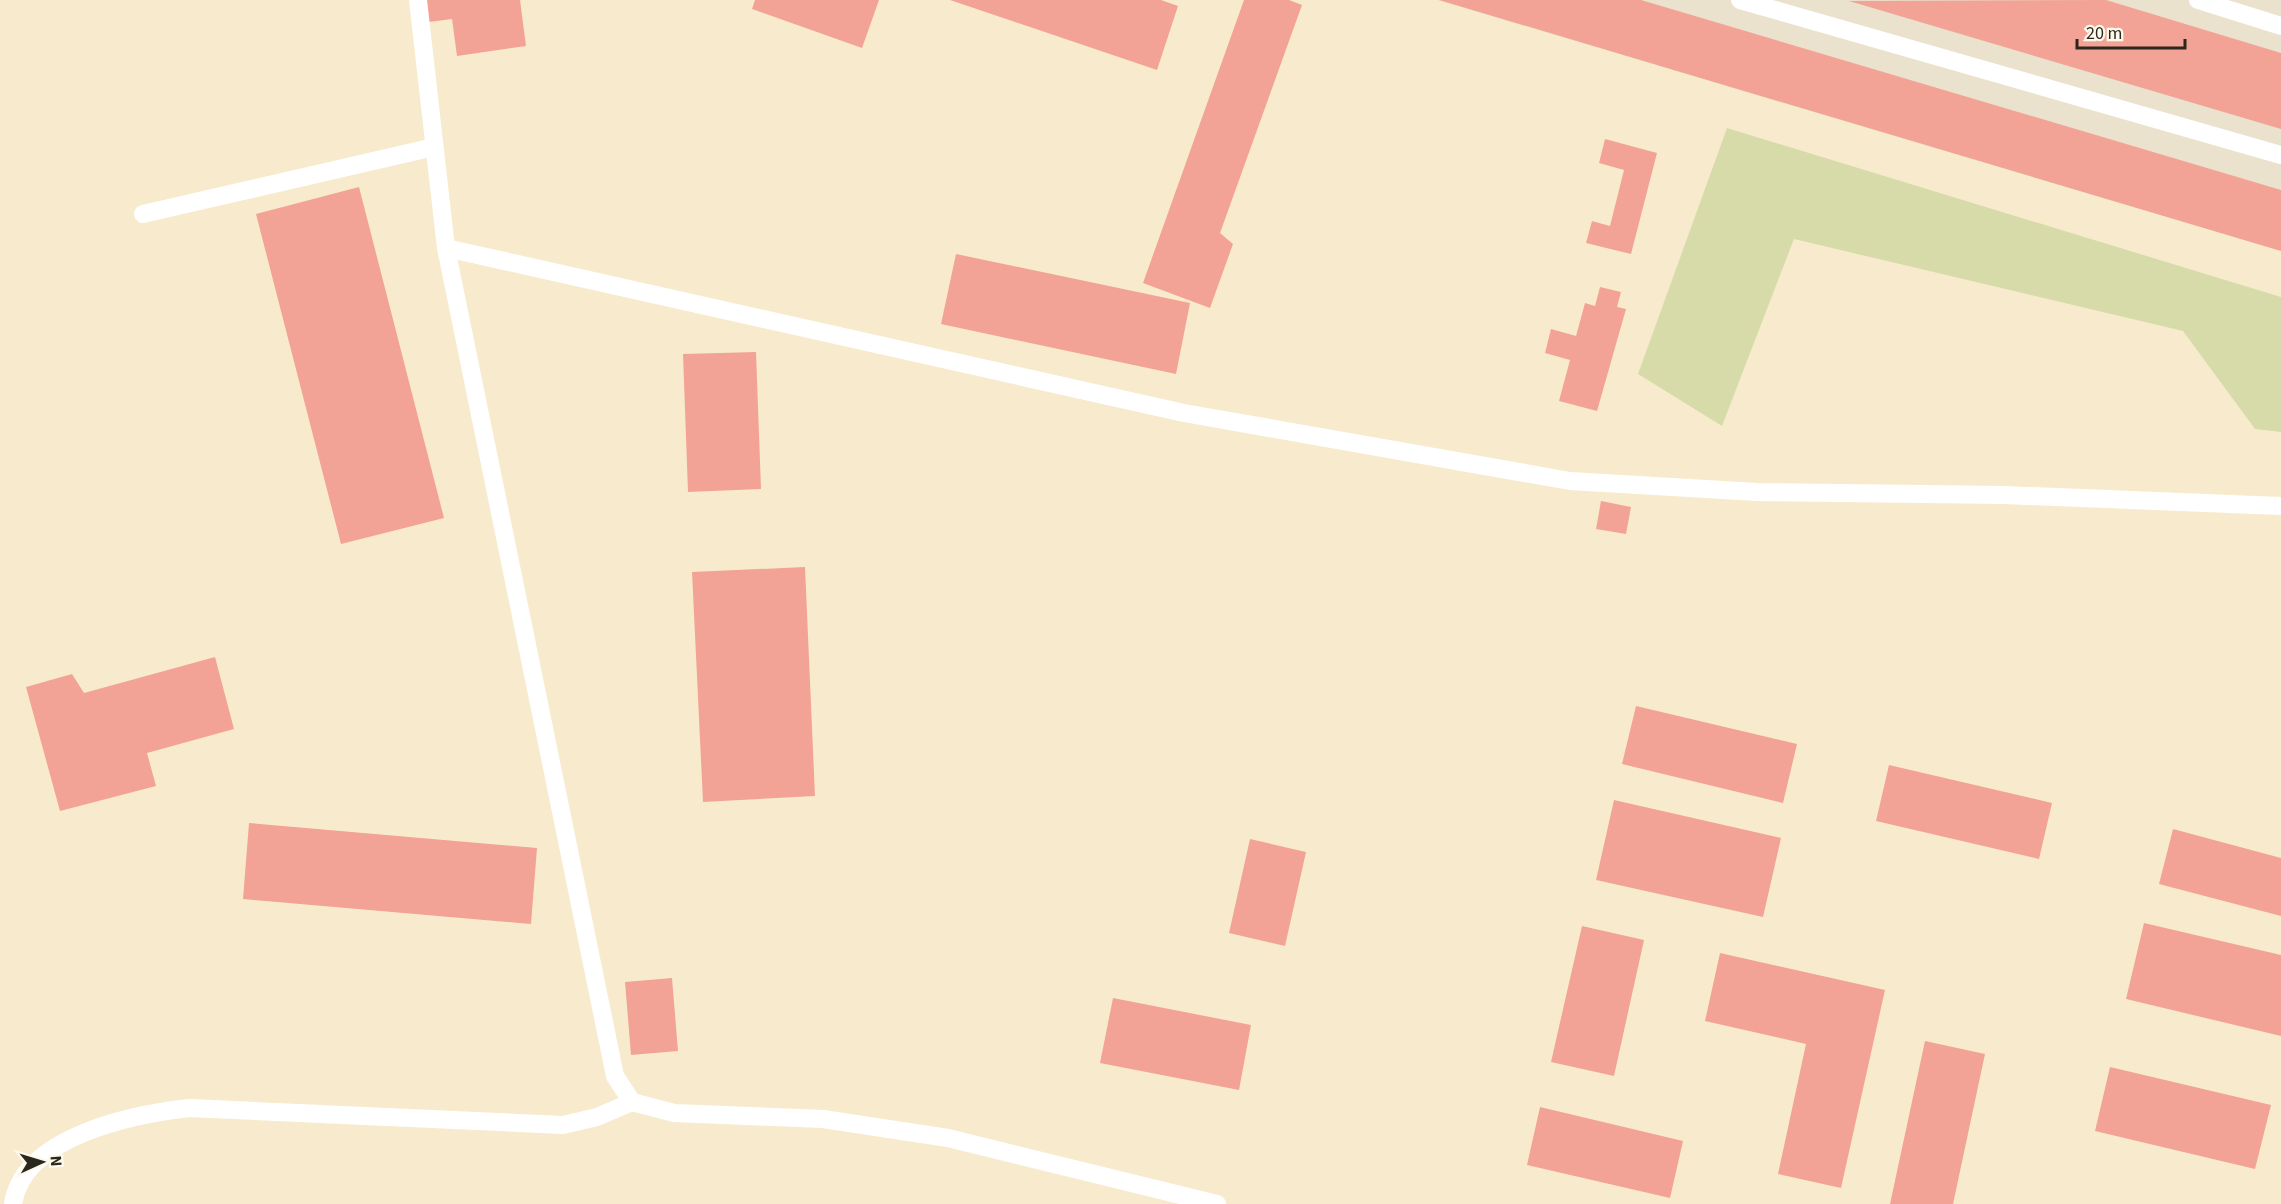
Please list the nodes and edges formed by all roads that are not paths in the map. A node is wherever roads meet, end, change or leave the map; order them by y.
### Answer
1 (418, 0) edge
2 (1740, 0) edge
3 (2198, 0) edge
4 (2281, 26) edge
5 (434, 147) junction
6 (2281, 155) edge
7 (143, 214) dead end
8 (446, 248) junction
9 (2281, 506) edge
10 (632, 1101) junction
11 (13, 1204) edge
12 (1216, 1204) edge

1 - 5 lane
2 - 6 lane
3 - 4 lane
5 - 7 lane
5 - 8 lane
8 - 9 lane
8 - 10 lane
10 - 11 lane
10 - 12 lane

